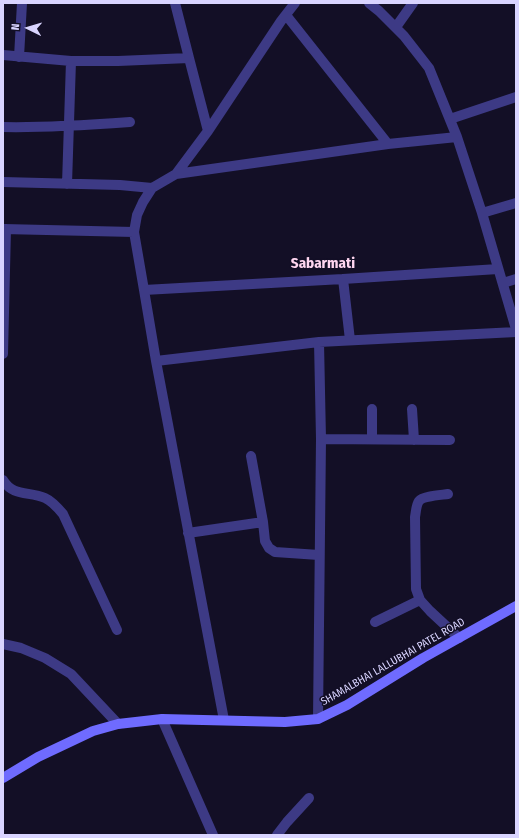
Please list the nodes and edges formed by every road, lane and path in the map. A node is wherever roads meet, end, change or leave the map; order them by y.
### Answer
1 (22, 3) edge
2 (175, 3) edge
3 (295, 3) edge
4 (369, 3) edge
5 (413, 3) edge
6 (286, 15) junction
7 (396, 27) junction
8 (3, 55) edge
9 (19, 57) junction
10 (189, 58) junction
11 (71, 61) junction
12 (516, 97) edge
13 (450, 119) junction
14 (130, 122) dead end
15 (69, 126) junction
16 (3, 127) edge
17 (208, 131) junction
18 (457, 136) junction
19 (388, 144) junction
20 (176, 174) junction
21 (3, 182) edge
22 (68, 184) junction
23 (152, 188) junction
24 (516, 203) edge
25 (482, 214) junction
26 (5, 229) edge
27 (134, 232) junction
28 (498, 270) junction
29 (343, 279) junction
30 (516, 279) edge
31 (503, 283) junction
32 (144, 290) junction
33 (516, 330) edge
34 (350, 340) junction
35 (319, 342) junction
36 (3, 354) edge
37 (156, 361) junction
38 (412, 408) dead end
39 (372, 409) dead end
40 (320, 439) junction
41 (372, 439) junction
42 (414, 440) junction
43 (450, 440) dead end
44 (251, 456) dead end
45 (3, 480) edge
46 (448, 494) dead end
47 (263, 522) junction
48 (188, 533) junction
49 (319, 555) junction
50 (420, 600) junction
51 (516, 606) edge
52 (375, 622) dead end
53 (117, 630) dead end
54 (459, 638) junction
55 (3, 644) edge
56 (162, 719) junction
57 (224, 720) junction
58 (318, 720) junction
59 (118, 724) junction
60 (3, 778) edge
61 (309, 798) dead end
62 (213, 835) edge
63 (277, 835) edge

1 - 9 street
2 - 10 street
3 - 6 street
4 - 7 street
5 - 7 street
6 - 17 street
6 - 19 street
7 - 13 street
8 - 9 street
9 - 11 street
10 - 11 street
10 - 17 street
11 - 15 street
12 - 13 street
13 - 18 street
14 - 15 street
15 - 16 street
15 - 22 street
17 - 20 street
18 - 19 street
18 - 25 street
19 - 20 street
20 - 23 street
21 - 22 street
22 - 23 street
23 - 27 street
24 - 25 street
25 - 28 street
26 - 27 street
26 - 36 street
27 - 32 street
28 - 29 street
28 - 31 street
29 - 32 street
29 - 34 street
30 - 31 street
31 - 33 street
32 - 37 street
33 - 34 street
34 - 35 street
35 - 37 street
35 - 40 street
37 - 48 street
38 - 42 street
39 - 41 street
40 - 41 street
40 - 49 street
41 - 42 street
42 - 43 street
44 - 47 street
45 - 53 street
46 - 50 street
47 - 48 street
47 - 49 street
48 - 57 street
49 - 58 street
50 - 52 street
50 - 54 street
51 - 54 main road, SHAMALBHAI LALLUBHAI PATEL ROAD
54 - 58 main road, SHAMALBHAI LALLUBHAI PATEL ROAD
55 - 59 street
56 - 57 main road, SHAMALBHAI LALLUBHAI PATEL ROAD
56 - 59 main road, SHAMALBHAI LALLUBHAI PATEL ROAD
56 - 62 street
57 - 58 main road, SHAMALBHAI LALLUBHAI PATEL ROAD
59 - 60 main road, SHAMALBHAI LALLUBHAI PATEL ROAD
61 - 63 street

